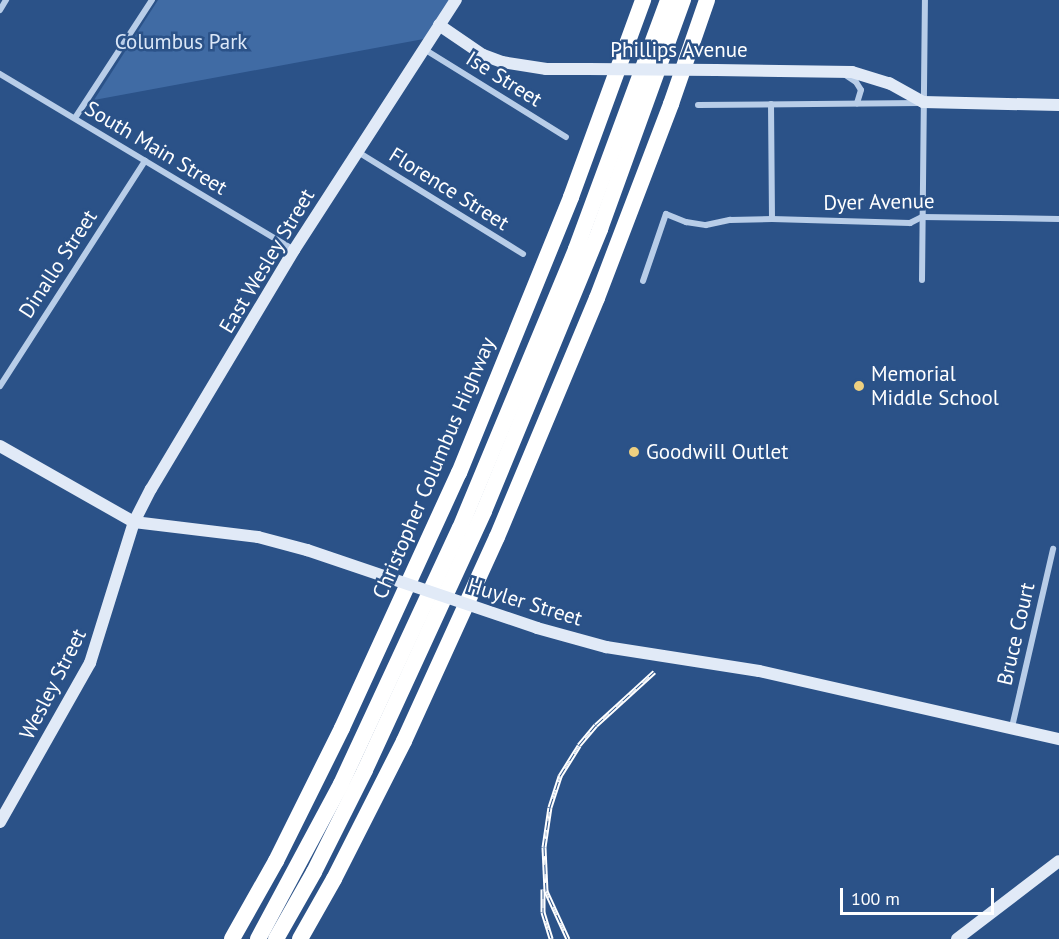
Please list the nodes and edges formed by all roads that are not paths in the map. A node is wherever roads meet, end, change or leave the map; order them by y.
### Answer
1 (6, 0) edge
2 (152, 0) edge
3 (456, 0) edge
4 (641, 0) edge
5 (668, 0) edge
6 (683, 0) edge
7 (707, 0) edge
8 (925, 0) edge
9 (0, 10) edge
10 (439, 25) junction
11 (424, 49) junction
12 (835, 71) junction
13 (0, 75) edge
14 (923, 102) junction
15 (857, 103) junction
16 (771, 104) junction
17 (698, 105) dead end
18 (1059, 105) edge
19 (75, 118) junction
20 (566, 137) dead end
21 (357, 152) junction
22 (145, 161) junction
23 (922, 217) junction
24 (772, 219) junction
25 (1059, 219) edge
26 (294, 250) junction
27 (523, 254) dead end
28 (922, 280) dead end
29 (643, 281) dead end
30 (0, 386) edge
31 (0, 446) edge
32 (134, 522) junction
33 (1053, 549) dead end
34 (1012, 727) junction
35 (1059, 739) edge
36 (0, 822) edge
37 (1059, 861) edge
38 (232, 939) edge
39 (258, 939) edge
40 (276, 939) edge
41 (300, 939) edge
42 (957, 939) edge

1 - 9 street
2 - 19 street
3 - 10 street, East Wesley Street
4 - 38 highway, Christopher Columbus Highway
5 - 39 highway
6 - 40 highway
7 - 41 highway
8 - 14 street
10 - 11 street, East Wesley Street
10 - 12 street, Phillips Avenue, bridge
11 - 20 street, Ise Street
11 - 21 street, East Wesley Street
12 - 14 street, Phillips Avenue
12 - 15 street
13 - 19 street, South Main Street
14 - 15 street, Phillips Avenue
14 - 18 street, Phillips Avenue
14 - 23 street
15 - 16 street, Phillips Avenue
16 - 17 street, Phillips Avenue
16 - 24 street
19 - 22 street, South Main Street
21 - 26 street, East Wesley Street
21 - 27 street, Florence Street
22 - 26 street, South Main Street
22 - 30 street, Dinallo Street
23 - 24 street, Dyer Avenue
23 - 25 street, Dyer Avenue
23 - 28 street
24 - 29 street, Dyer Avenue
26 - 32 street, East Wesley Street
31 - 32 street, Huyler Street
32 - 34 street, Huyler Street, bridge
32 - 36 street, Wesley Street
33 - 34 street, Bruce Court
34 - 35 street, Huyler Street
37 - 42 street

